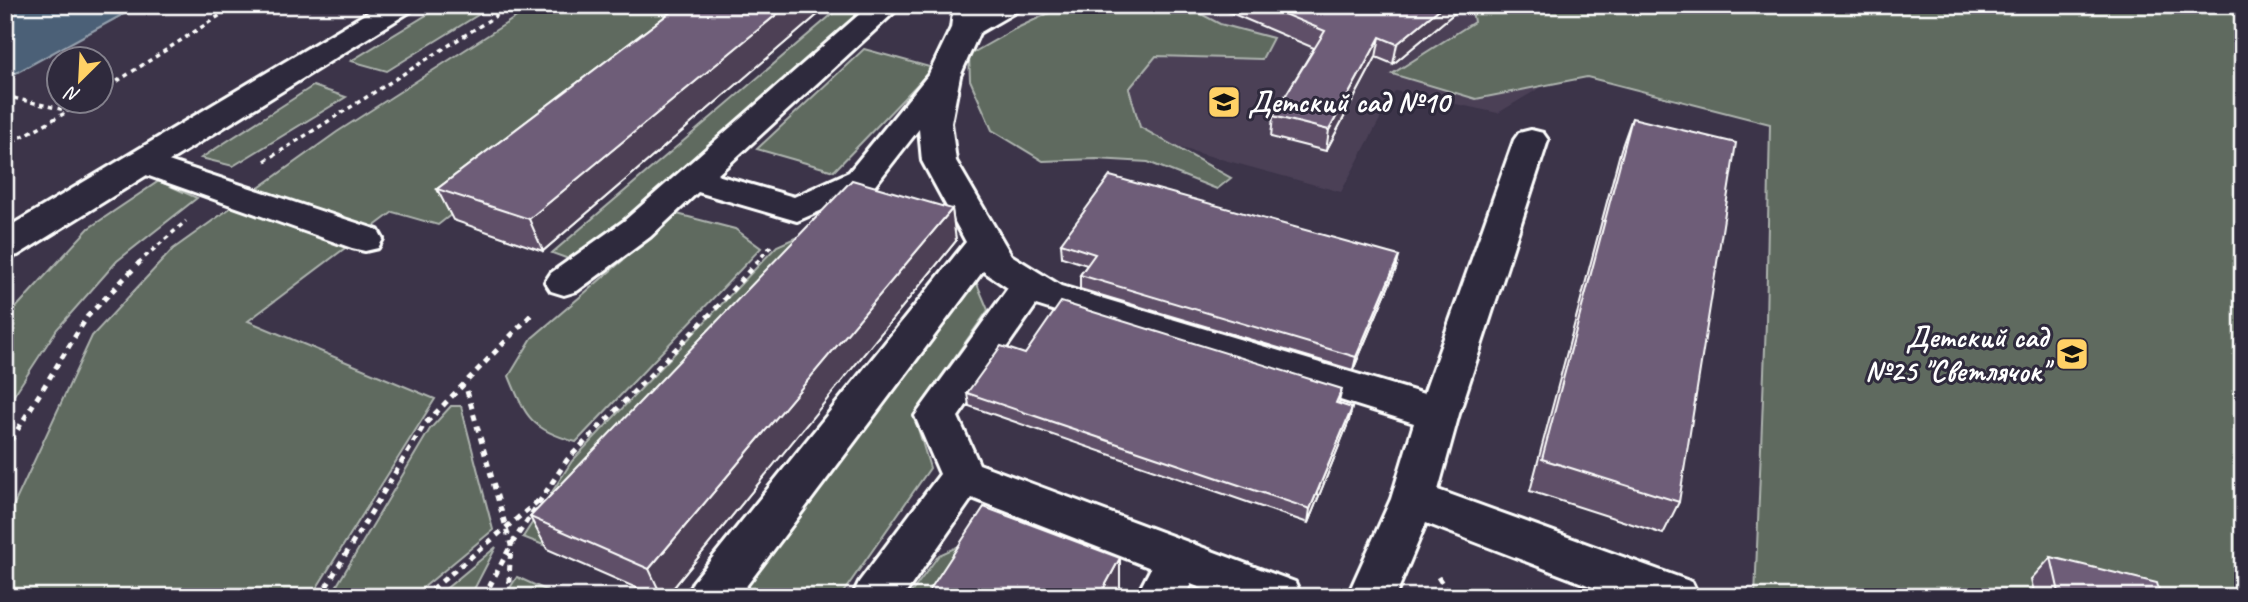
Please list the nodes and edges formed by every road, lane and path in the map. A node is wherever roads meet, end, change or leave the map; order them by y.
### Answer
1 (236, 5) edge
2 (401, 5) edge
3 (888, 5) edge
4 (1007, 5) edge
5 (967, 17) edge
6 (944, 76) junction
7 (116, 82) edge
8 (5, 96) edge
9 (46, 105) edge
10 (61, 116) edge
11 (1531, 140) dead end
12 (5, 146) edge
13 (144, 163) junction
14 (692, 179) junction
15 (107, 186) junction
16 (807, 206) junction
17 (365, 239) dead end
18 (985, 243) junction
19 (5, 246) edge
20 (5, 270) edge
21 (564, 282) joint
22 (1030, 285) junction
23 (467, 391) dead end
24 (1438, 414) junction
25 (963, 476) junction
26 (542, 498) junction
27 (1413, 499) junction
28 (505, 528) junction
29 (510, 545) junction
30 (1170, 577) edge
31 (320, 597) edge
32 (423, 597) edge
33 (484, 597) edge
34 (508, 597) edge
35 (710, 597) edge
36 (876, 597) edge
37 (1278, 597) edge
38 (1371, 597) edge
39 (1675, 597) edge

1 - 7 path
2 - 13 main road
3 - 14 main road
4 - 5 main road
5 - 6 main road
6 - 16 main road
6 - 18 main road
8 - 9 path
10 - 12 path
11 - 24 main road
13 - 15 main road
13 - 17 main road
14 - 16 main road
14 - 21 main road
15 - 19 main road
15 - 20 main road
16 - 26 path
18 - 22 main road
18 - 35 main road
21 - 31 path
22 - 24 main road
22 - 25 main road
23 - 28 path
24 - 27 main road
25 - 30 main road
25 - 36 main road
26 - 28 path
26 - 29 path
27 - 38 main road
27 - 39 main road
28 - 29 path
28 - 32 path
29 - 33 path
29 - 34 path
30 - 37 main road

